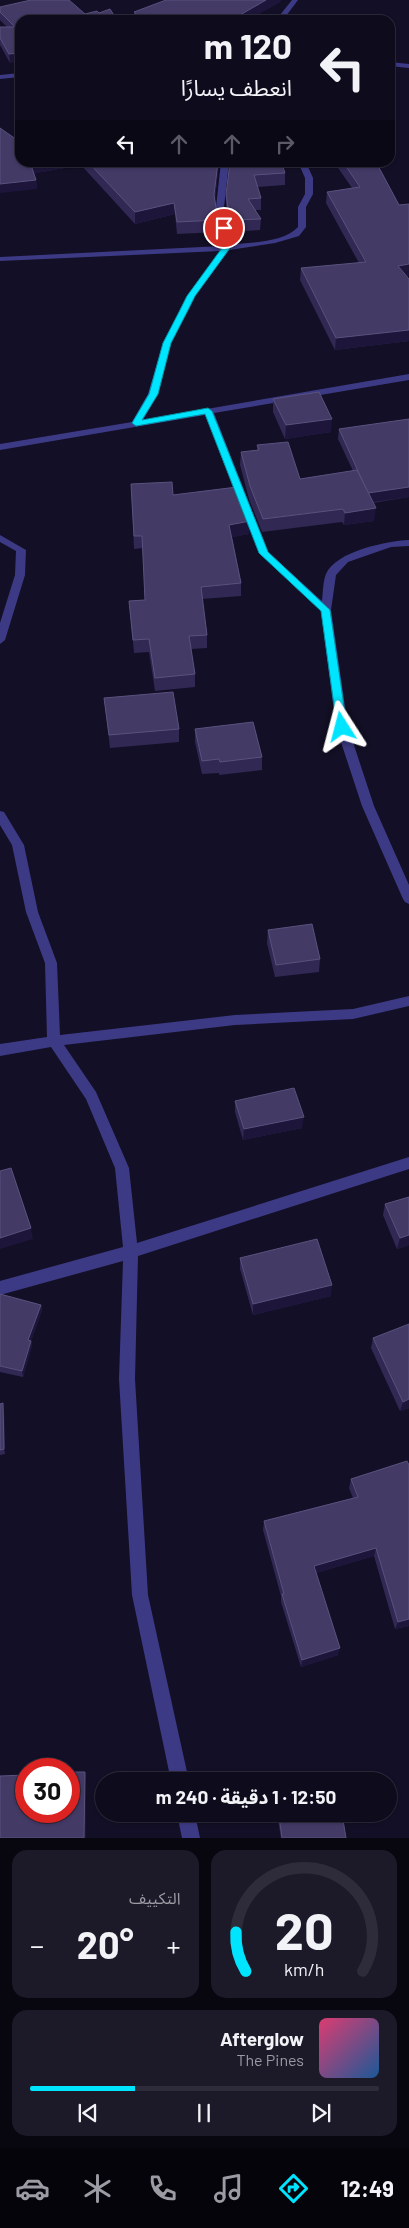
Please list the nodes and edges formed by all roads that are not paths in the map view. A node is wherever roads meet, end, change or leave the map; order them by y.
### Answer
1 (296, 0) edge
2 (283, 15) edge
3 (395, 65) edge
4 (409, 66) edge
5 (15, 76) edge
6 (0, 77) edge
7 (224, 167) edge
8 (304, 167) edge
9 (226, 248) junction
10 (0, 259) edge
11 (409, 377) edge
12 (208, 411) junction
13 (136, 423) junction
14 (0, 447) edge
15 (0, 538) edge
16 (409, 542) edge
17 (326, 610) junction
18 (0, 640) edge
19 (0, 815) edge
20 (409, 899) edge
21 (409, 1000) edge
22 (54, 1041) junction
23 (0, 1050) edge
24 (409, 1162) edge
25 (131, 1252) junction
26 (0, 1288) edge
27 (178, 1772) edge
28 (187, 1822) edge
29 (190, 1838) edge

1 - 2 street
3 - 4 street
5 - 6 street
7 - 9 street
8 - 9 street
9 - 10 street
9 - 13 street
11 - 12 street
12 - 13 street
12 - 17 street
13 - 14 street
15 - 18 street
16 - 17 street
17 - 20 street
19 - 22 street
21 - 22 street
22 - 23 street
22 - 25 street
24 - 25 street
25 - 26 street
25 - 27 street
28 - 29 street

